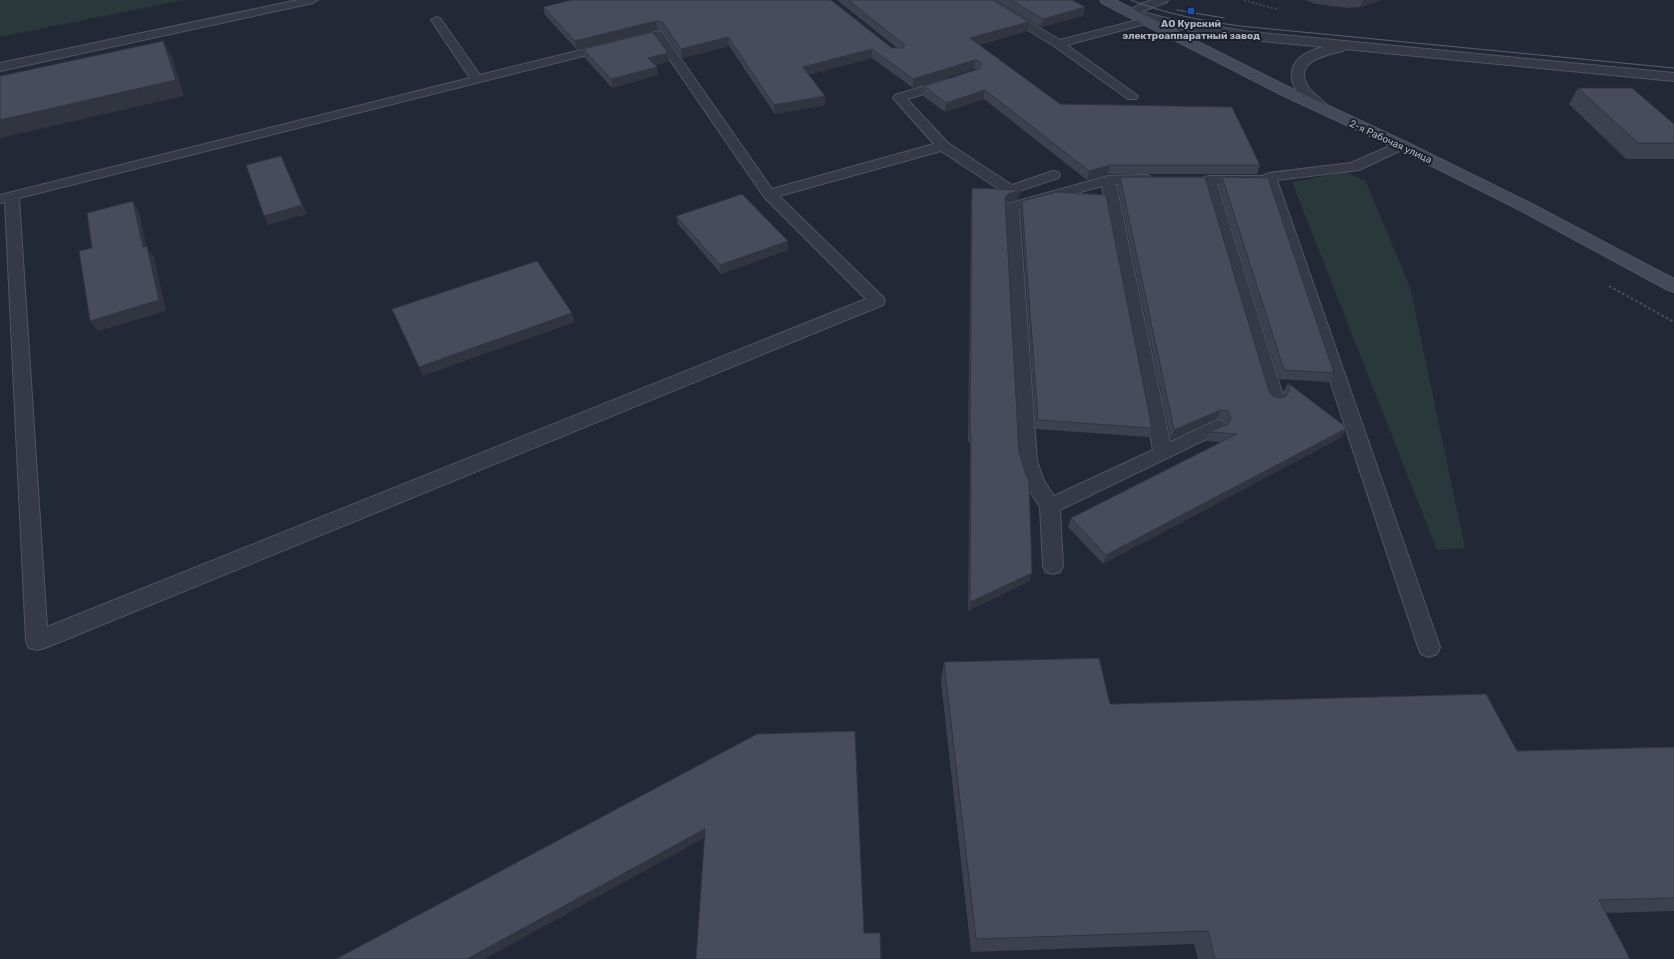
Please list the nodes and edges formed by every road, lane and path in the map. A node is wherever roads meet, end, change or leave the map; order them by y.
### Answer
1 (313, 0) edge
2 (985, 0) edge
3 (1106, 0) edge
4 (1164, 0) edge
5 (1130, 13) junction
6 (436, 20) dead end
7 (1145, 21) junction
8 (1058, 44) junction
9 (1354, 46) junction
10 (0, 66) edge
11 (1674, 77) edge
12 (477, 79) junction
13 (959, 79) edge
14 (1132, 96) dead end
15 (1322, 108) junction
16 (1401, 144) junction
17 (943, 146) junction
18 (1053, 175) dead end
19 (1269, 177) junction
20 (1162, 179) edge
21 (1108, 180) junction
22 (769, 194) junction
23 (6, 197) edge
24 (1674, 286) edge
25 (1275, 398) edge
26 (1217, 426) dead end
27 (1163, 454) junction
28 (1050, 506) junction
29 (1053, 566) dead end
30 (1429, 647) dead end

1 - 10 lane
2 - 8 lane
3 - 5 main road, 2-я Рабочая улица
4 - 5 lane
5 - 7 main road, 2-я Рабочая улица
5 - 9 street
6 - 12 lane
7 - 8 lane
7 - 15 main road, 2-я Рабочая улица
8 - 14 lane
9 - 11 street
9 - 15 street
12 - 22 lane
12 - 23 lane
13 - 17 lane
15 - 16 main road, 2-я Рабочая улица
16 - 19 lane
16 - 24 main road, 2-я Рабочая улица
17 - 18 lane
17 - 22 lane
19 - 25 lane
19 - 30 lane
20 - 21 lane
21 - 27 lane
21 - 28 lane
22 - 23 lane
26 - 27 lane
27 - 28 lane
28 - 29 lane

